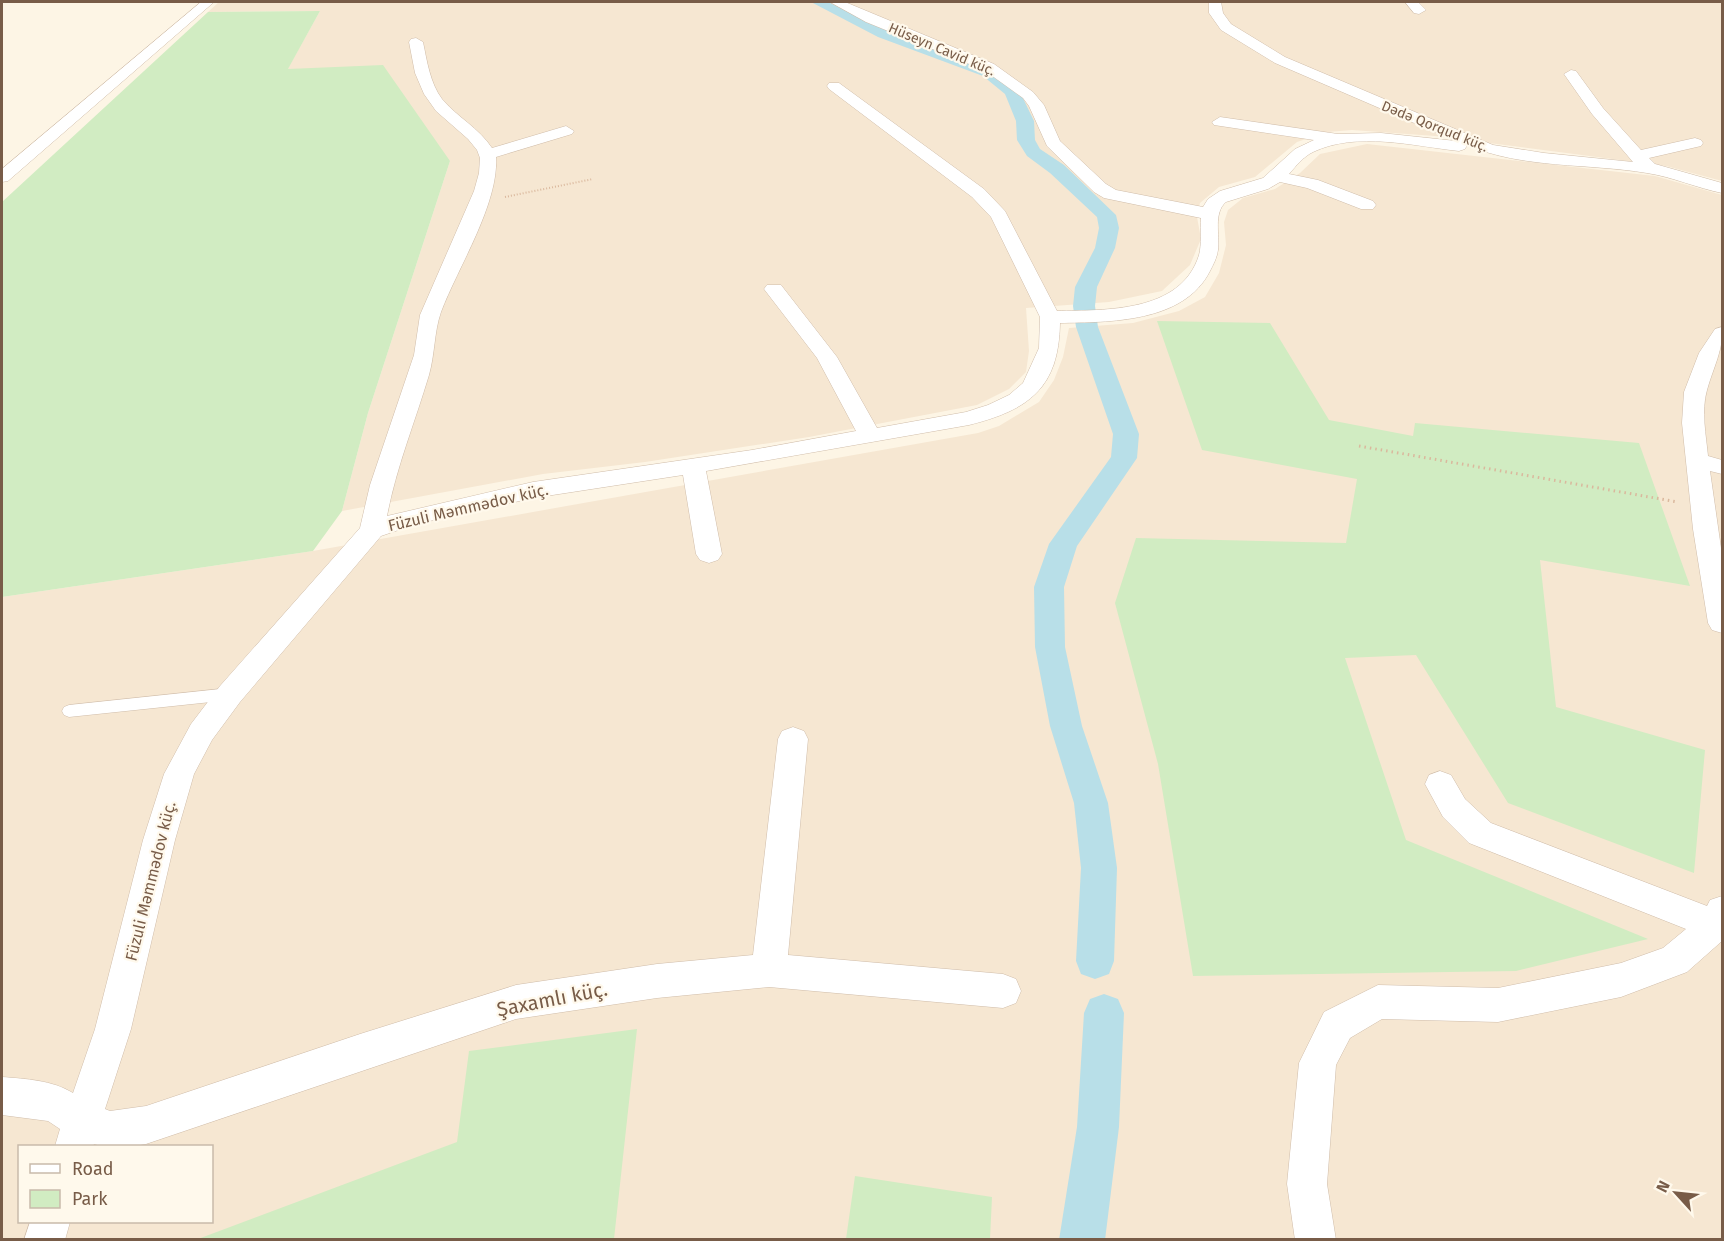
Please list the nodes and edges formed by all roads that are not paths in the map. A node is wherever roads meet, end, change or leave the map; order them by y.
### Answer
1 (208, 2) edge
2 (836, 2) edge
3 (1215, 2) edge
4 (416, 42) dead end
5 (1571, 74) dead end
6 (834, 86) dead end
7 (1220, 122) dead end
8 (566, 131) dead end
9 (1343, 139) junction
10 (1695, 143) dead end
11 (1489, 149) junction
12 (488, 154) junction
13 (1637, 156) junction
14 (1649, 168) junction
15 (1277, 176) junction
16 (2, 177) edge
17 (1722, 188) edge
18 (1367, 205) dead end
19 (1210, 214) junction
20 (774, 289) dead end
21 (1050, 317) junction
22 (1722, 333) edge
23 (870, 436) junction
24 (1697, 460) junction
25 (693, 466) junction
26 (1722, 467) edge
27 (372, 530) junction
28 (709, 554) dead end
29 (1722, 623) edge
30 (230, 694) junction
31 (69, 711) dead end
32 (793, 739) dead end
33 (1440, 784) dead end
34 (1719, 918) edge
35 (769, 970) junction
36 (1003, 991) dead end
37 (2, 1096) edge
38 (79, 1134) edge
39 (50, 1223) edge
40 (44, 1239) edge
41 (1316, 1239) edge

1 - 16 street
2 - 19 street, Hüseyn Cavid küç.
3 - 11 street, Dədə Qorqud küç.
4 - 12 street
5 - 13 street
6 - 21 street
7 - 9 street
8 - 12 street
9 - 11 street
9 - 15 street
10 - 13 street
11 - 14 street, Dədə Qorqud küç.
12 - 27 street
13 - 14 street
14 - 17 street, Dədə Qorqud küç.
15 - 18 street
15 - 19 street
19 - 21 street
20 - 23 street
21 - 23 street, Füzuli Məmmədov küç.
22 - 24 street
23 - 25 street, Füzuli Məmmədov küç.
24 - 26 street
24 - 29 street
25 - 27 street, Füzuli Məmmədov küç.
25 - 28 street
27 - 30 street, Füzuli Məmmədov küç.
30 - 31 lane
30 - 38 street, Füzuli Məmmədov küç.
32 - 35 street
33 - 34 street
34 - 41 street
35 - 36 street, Şaxamlı küç.
35 - 38 street, Şaxamlı küç.
37 - 38 street, Şaxamlı küç.
39 - 40 street

